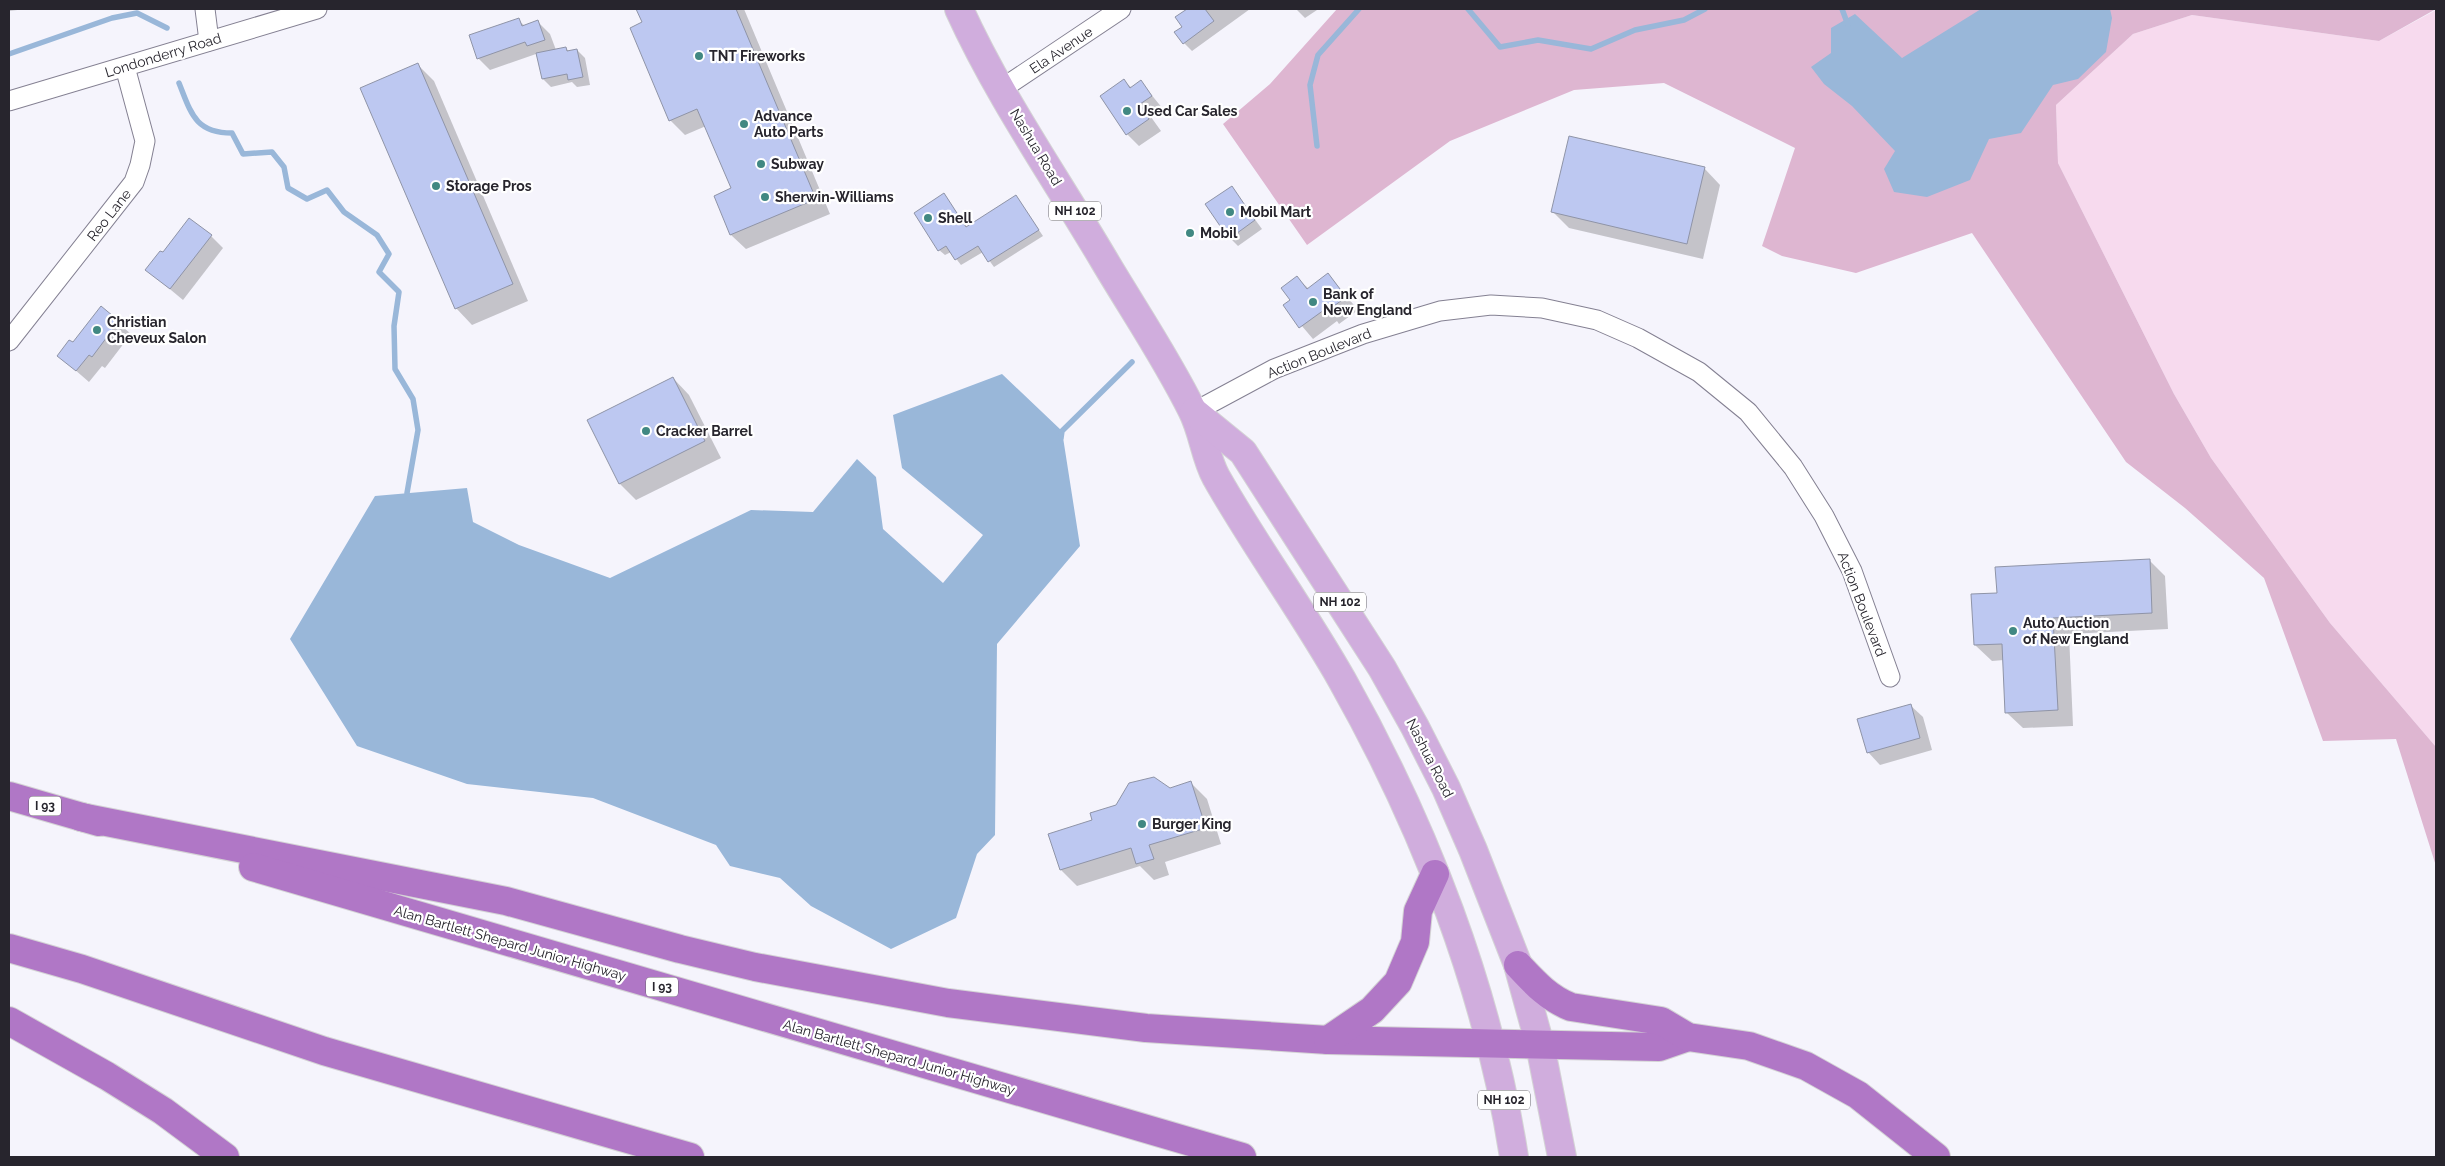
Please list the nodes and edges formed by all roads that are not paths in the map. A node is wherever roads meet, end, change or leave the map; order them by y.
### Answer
1 (205, 9) edge
2 (317, 9) edge
3 (959, 9) edge
4 (1121, 9) edge
5 (209, 41) junction
6 (125, 67) junction
7 (1000, 90) junction
8 (9, 101) edge
9 (9, 341) edge
10 (1194, 412) junction
11 (1890, 677) dead end
12 (9, 796) edge
13 (81, 817) junction
14 (1435, 874) junction
15 (9, 948) edge
16 (1518, 964) junction
17 (9, 1021) edge
18 (1688, 1037) junction
19 (1328, 1040) junction
20 (1491, 1044) junction
21 (1540, 1045) junction
22 (224, 1157) edge
23 (690, 1157) edge
24 (1242, 1157) edge
25 (1514, 1157) edge
26 (1562, 1157) edge
27 (1936, 1157) edge

1 - 5 street
2 - 5 street, Londonderry Road
3 - 7 main road, Nashua Road / NH 102
4 - 7 street, Ela Avenue
5 - 6 street, Londonderry Road
6 - 8 street, Londonderry Road
6 - 9 street, Reo Lane
7 - 10 main road, Nashua Road / NH 102
10 - 11 street, Action Boulevard
10 - 14 main road, Nashua Road / NH 102
10 - 16 main road, Nashua Road / NH 102
12 - 13 highway, Alan Bartlett Shepard Junior Highway / I 93
13 - 19 highway
13 - 24 highway, Alan Bartlett Shepard Junior Highway / I 93
14 - 19 highway
14 - 20 main road, Nashua Road / NH 102
15 - 23 highway
16 - 18 highway
16 - 21 main road, Nashua Road / NH 102
17 - 22 highway
18 - 21 highway
18 - 27 highway
19 - 20 highway
20 - 21 highway
20 - 25 main road, Nashua Road / NH 102
21 - 26 main road, Nashua Road / NH 102

